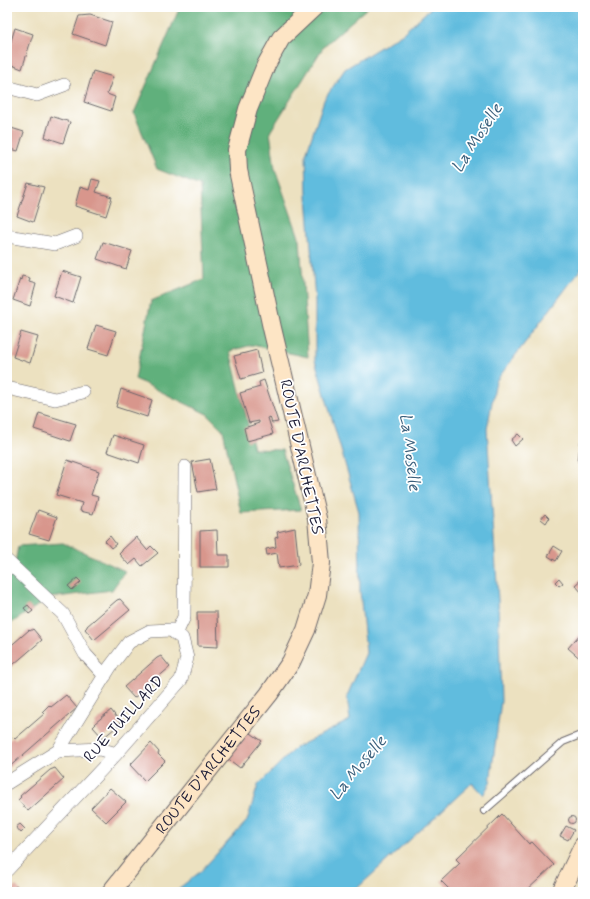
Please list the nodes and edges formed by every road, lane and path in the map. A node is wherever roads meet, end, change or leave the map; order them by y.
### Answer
1 (314, 7) edge
2 (64, 85) dead end
3 (7, 87) edge
4 (7, 236) edge
5 (76, 236) dead end
6 (7, 388) edge
7 (83, 392) dead end
8 (185, 467) dead end
9 (7, 560) edge
10 (176, 634) junction
11 (105, 676) junction
12 (583, 734) edge
13 (58, 751) junction
14 (116, 754) junction
15 (7, 783) edge
16 (484, 811) dead end
17 (583, 846) edge
18 (7, 870) edge
19 (111, 892) edge
20 (561, 892) edge

1 - 19 street, ROUTE D'ARCHETTES
2 - 3 street
4 - 5 street
6 - 7 street
8 - 10 street
9 - 11 street
10 - 11 street
10 - 14 street, RUE JUILLARD
11 - 13 street
12 - 16 lane
13 - 14 street
13 - 15 street
14 - 18 street, RUE JUILLARD
17 - 20 street

